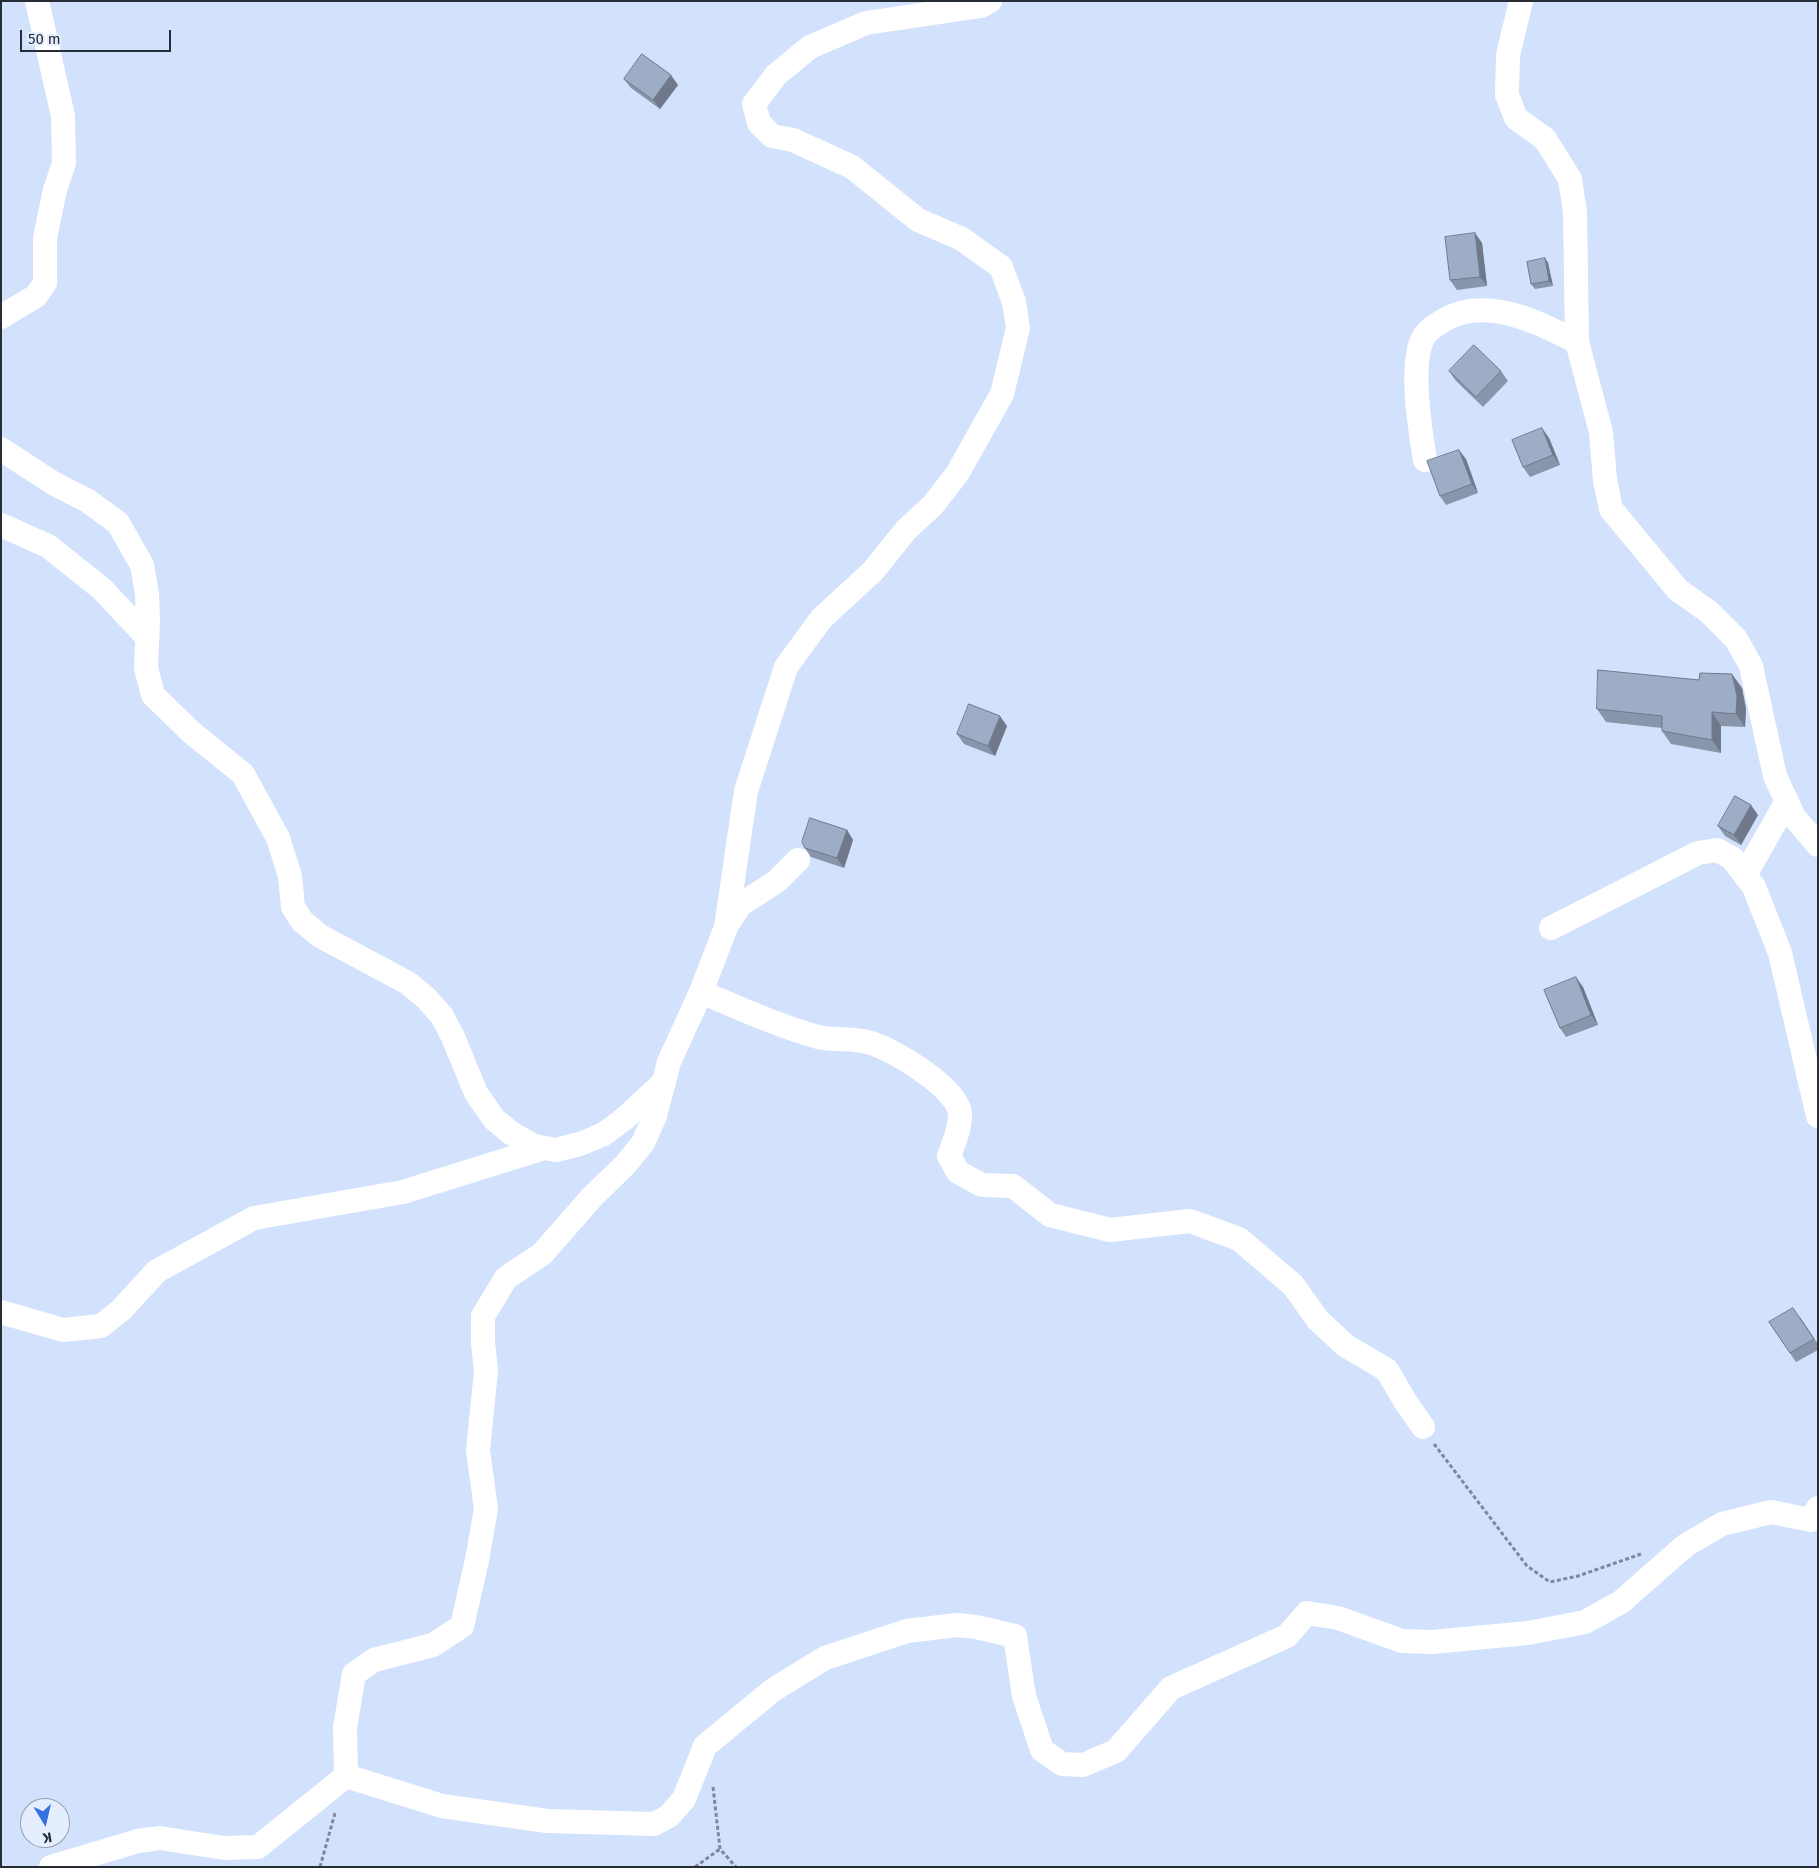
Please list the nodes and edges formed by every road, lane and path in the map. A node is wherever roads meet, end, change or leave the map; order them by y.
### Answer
1 (37, 1) edge
2 (990, 1) edge
3 (1521, 1) edge
4 (1, 317) edge
5 (1577, 342) junction
6 (1, 449) edge
7 (1425, 460) edge
8 (1, 525) edge
9 (147, 636) junction
10 (1787, 801) junction
11 (1818, 845) edge
12 (798, 860) dead end
13 (1745, 875) junction
14 (726, 927) junction
15 (1551, 928) dead end
16 (701, 992) junction
17 (664, 1082) junction
18 (1818, 1116) edge
19 (544, 1148) junction
20 (1, 1312) edge
21 (1423, 1427) joint
22 (1815, 1515) edge
23 (1644, 1553) dead end
24 (346, 1776) junction
25 (711, 1780) dead end
26 (336, 1812) dead end
27 (720, 1849) junction
28 (51, 1867) edge
29 (320, 1867) edge
30 (695, 1867) edge
31 (736, 1867) edge

1 - 4 street
2 - 14 street
3 - 5 street
5 - 7 street
5 - 10 street
6 - 9 street
8 - 9 street
9 - 19 street
10 - 11 street
10 - 13 street
12 - 14 street
13 - 15 street
13 - 18 street
14 - 16 street
16 - 17 street
16 - 21 street
17 - 19 street
17 - 24 street
19 - 20 street
21 - 23 path
22 - 24 street
24 - 28 street
25 - 27 path
26 - 29 path
27 - 30 path
27 - 31 path

